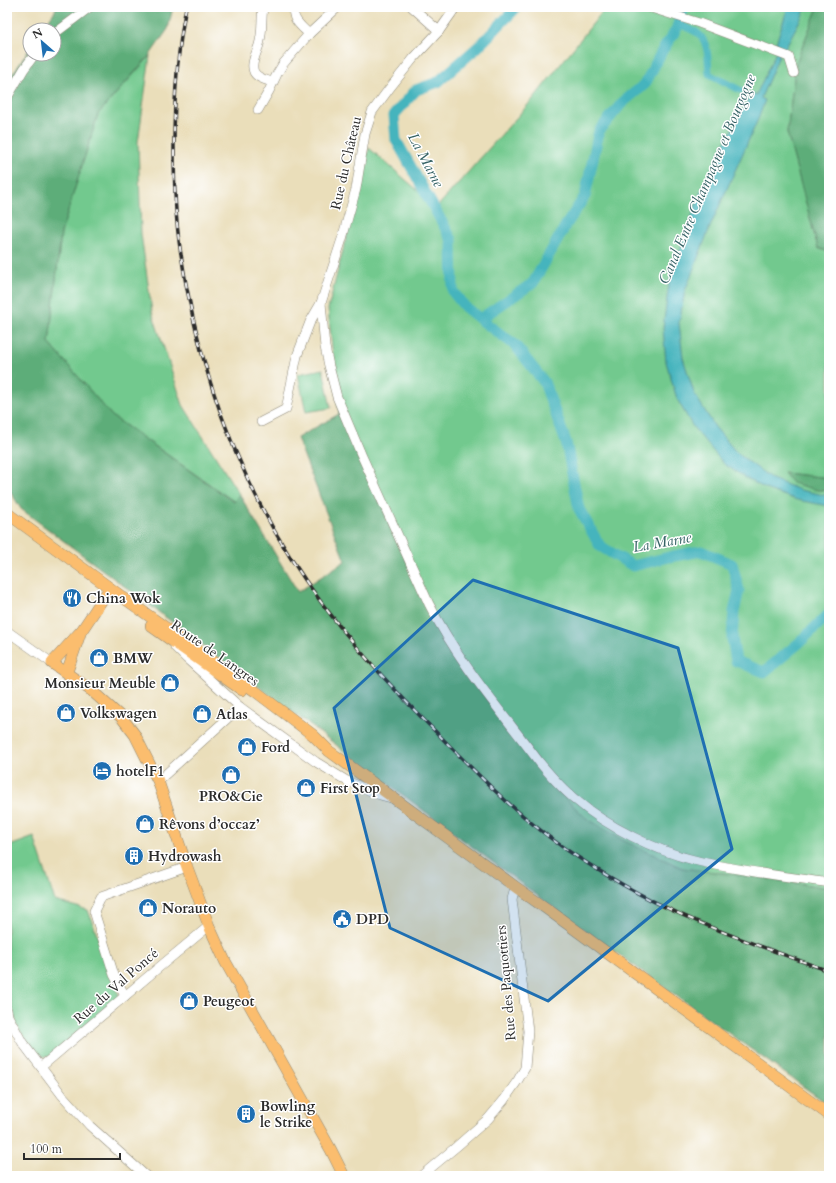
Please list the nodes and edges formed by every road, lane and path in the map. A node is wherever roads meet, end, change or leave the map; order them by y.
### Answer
1 (90, 7) edge
2 (263, 7) edge
3 (294, 7) edge
4 (338, 7) edge
5 (412, 7) edge
6 (456, 7) edge
7 (648, 7) edge
8 (62, 28) edge
9 (439, 31) junction
10 (309, 34) junction
11 (29, 62) edge
12 (794, 73) dead end
13 (272, 82) junction
14 (7, 98) edge
15 (258, 110) dead end
16 (321, 303) junction
17 (261, 422) dead end
18 (7, 512) edge
19 (7, 522) edge
20 (108, 590) junction
21 (82, 630) junction
22 (7, 631) edge
23 (165, 636) junction
24 (52, 662) junction
25 (66, 672) junction
26 (240, 706) junction
27 (329, 751) junction
28 (158, 780) junction
29 (393, 799) junction
30 (187, 867) junction
31 (829, 883) edge
32 (516, 888) junction
33 (209, 926) junction
34 (125, 996) junction
35 (7, 1010) edge
36 (41, 1068) junction
37 (829, 1115) edge
38 (146, 1176) edge
39 (344, 1176) edge
40 (420, 1176) edge

1 - 8 street
2 - 13 street
3 - 10 street
4 - 10 street
5 - 9 street
6 - 9 street, Rue du Château
7 - 12 street
9 - 16 street, Rue du Château
10 - 13 street
11 - 14 street
13 - 15 street
16 - 17 street
16 - 31 street
18 - 20 main road
19 - 20 main road, Route de Langres
20 - 21 main road
20 - 23 main road, Route de Langres
20 - 27 main road
21 - 24 main road
21 - 25 main road
22 - 24 street
23 - 26 street
23 - 27 main road, Route de Langres
24 - 25 main road
25 - 28 main road
26 - 28 street
26 - 29 street
27 - 29 main road
28 - 30 main road
29 - 32 main road
30 - 33 main road
30 - 34 street
32 - 37 main road
32 - 40 street, Rue des Paquottiers
33 - 34 street, Rue du Val Poncé
33 - 39 main road
34 - 36 street, Rue du Val Poncé
35 - 36 street
36 - 38 street

